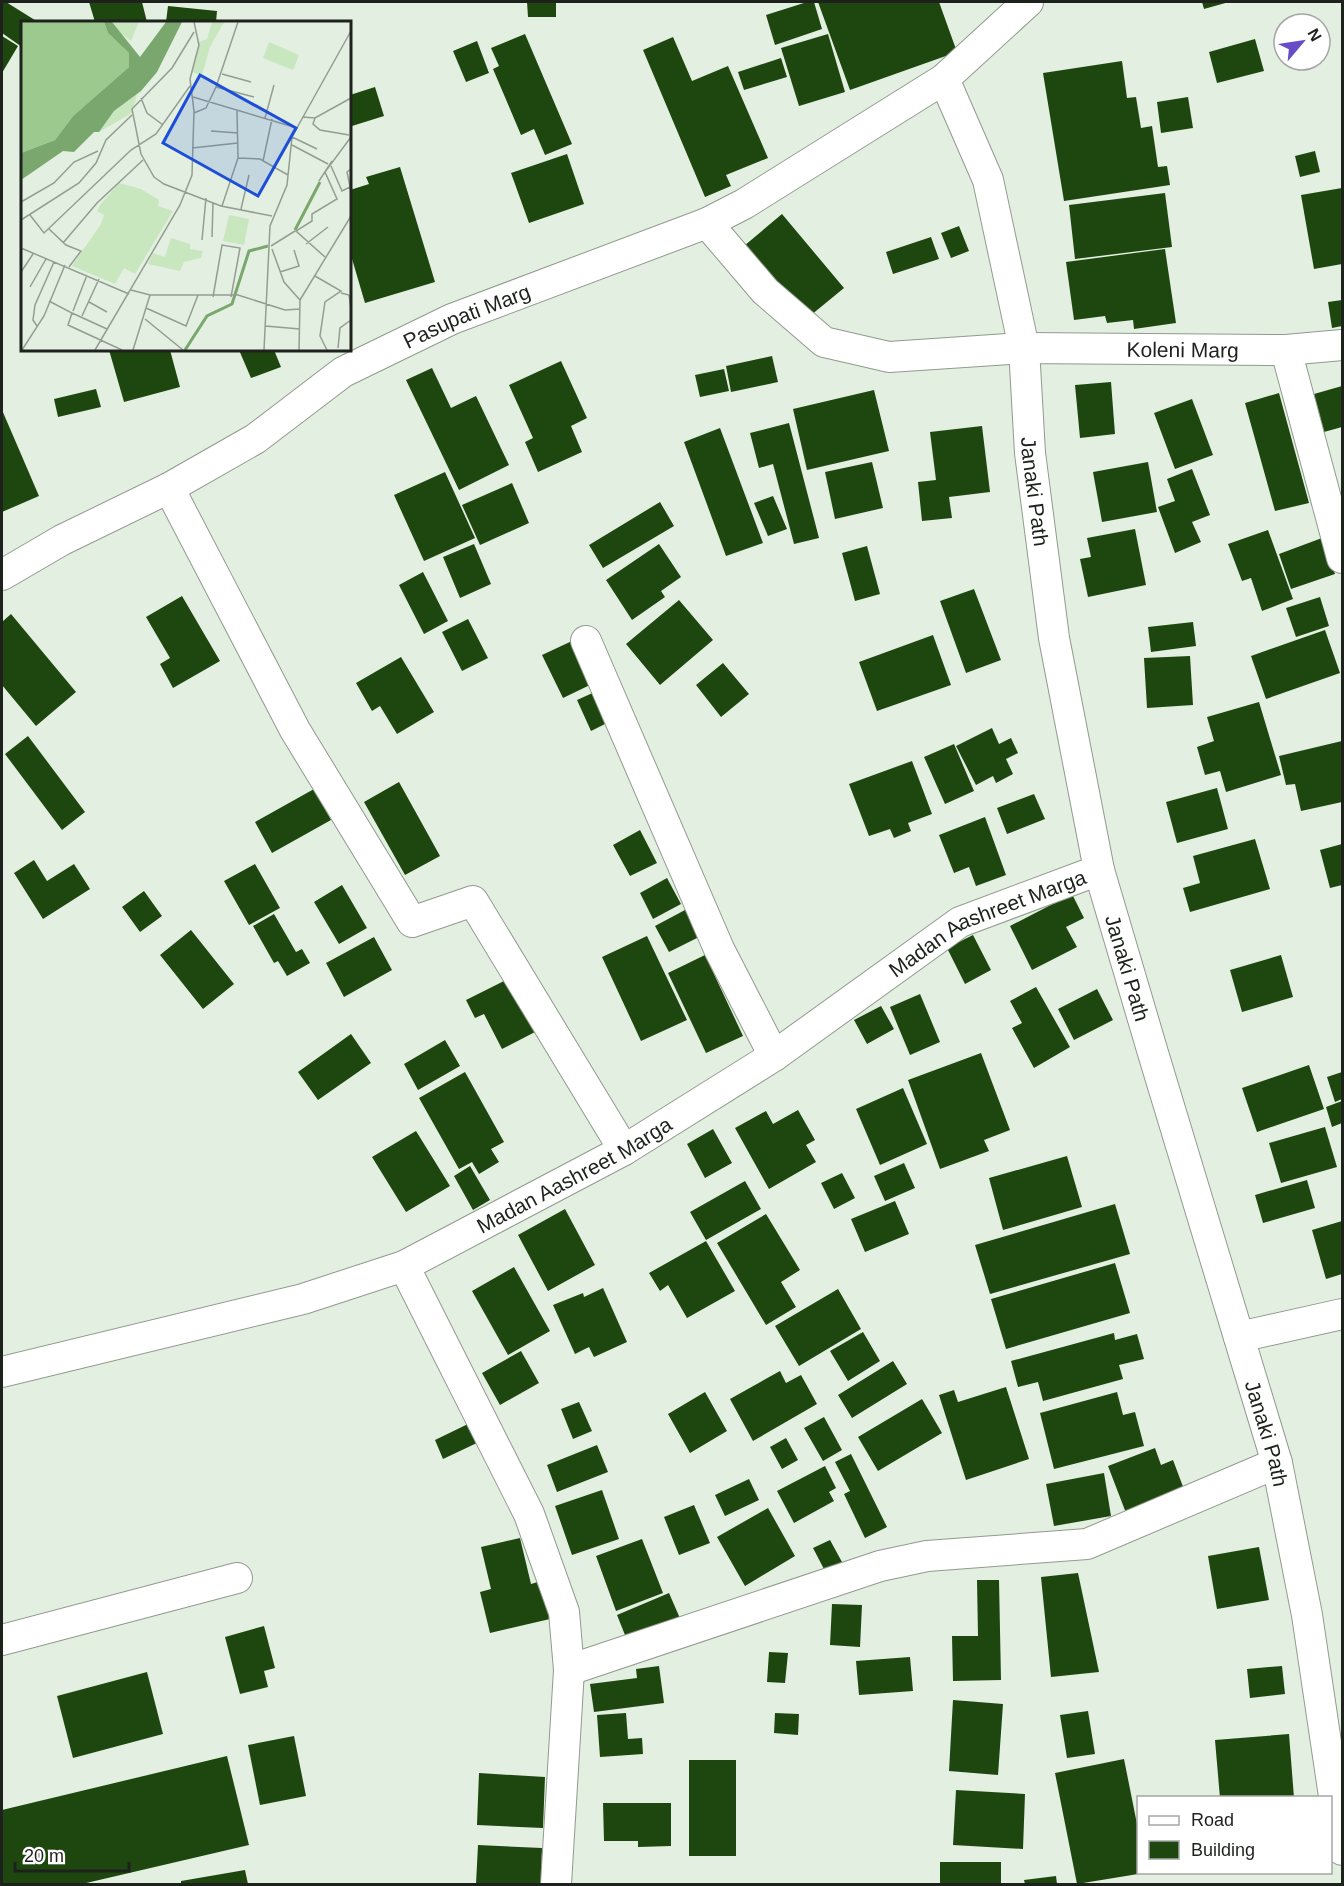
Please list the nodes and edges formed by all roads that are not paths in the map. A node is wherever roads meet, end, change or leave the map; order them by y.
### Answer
1 (1028, 2) edge
2 (944, 79) junction
3 (707, 223) junction
4 (1342, 345) edge
5 (1024, 348) junction
6 (1286, 350) junction
7 (169, 488) junction
8 (1342, 558) edge
9 (2, 575) edge
10 (586, 641) dead end
11 (1099, 870) junction
12 (774, 1056) junction
13 (624, 1150) junction
14 (404, 1266) junction
15 (1342, 1314) edge
16 (1239, 1337) junction
17 (2, 1372) edge
18 (1277, 1463) junction
19 (237, 1578) dead end
20 (2, 1640) edge
21 (569, 1670) junction
22 (1342, 1850) edge
23 (556, 1884) edge

1 - 2 street, Pasupati Marg
2 - 3 street, Pasupati Marg
2 - 5 street, Janaki Path
3 - 5 street, Koleni Marg
3 - 7 street, Pasupati Marg
4 - 6 street, Koleni Marg
5 - 6 street, Koleni Marg
5 - 11 street, Janaki Path
6 - 8 street
7 - 9 street, Pasupati Marg
7 - 13 street
10 - 12 street
11 - 12 street, Madan Aashreet Marga
11 - 16 street, Janaki Path
12 - 13 street, Madan Aashreet Marga
13 - 14 street, Madan Aashreet Marga
14 - 17 street, Madan Aashreet Marga
14 - 21 street
15 - 16 street
16 - 18 street, Janaki Path
18 - 21 street
18 - 22 street, Janaki Path
19 - 20 street
21 - 23 street

